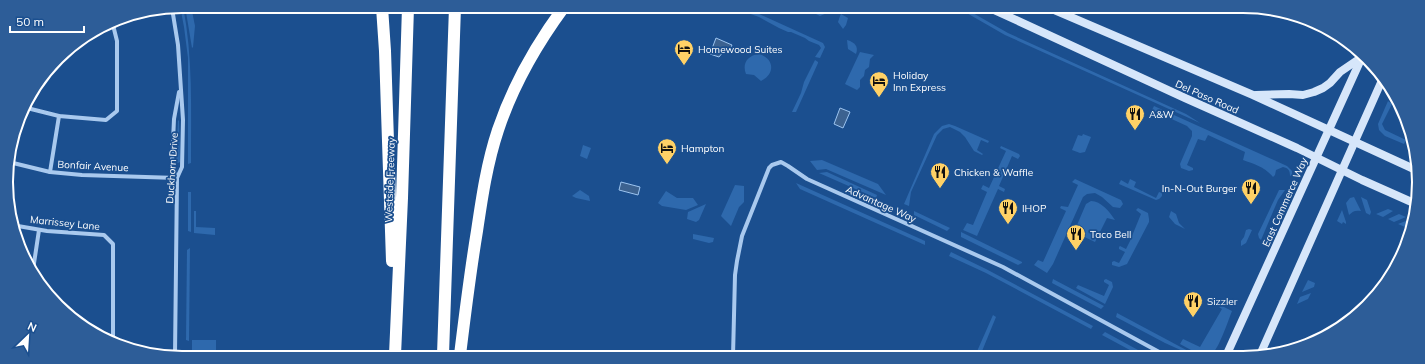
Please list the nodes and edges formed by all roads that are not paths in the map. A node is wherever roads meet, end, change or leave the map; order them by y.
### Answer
1 (173, 13) edge
2 (382, 13) edge
3 (408, 13) edge
4 (454, 13) edge
5 (560, 13) edge
6 (1001, 13) edge
7 (1061, 13) edge
8 (114, 27) edge
9 (1359, 59) edge
10 (1361, 60) edge
11 (180, 83) junction
12 (1381, 84) edge
13 (1253, 95) junction
14 (29, 109) edge
15 (59, 116) junction
16 (1329, 130) junction
17 (1354, 142) junction
18 (1316, 158) junction
19 (14, 163) edge
20 (1412, 168) edge
21 (1342, 170) junction
22 (50, 172) junction
23 (177, 178) junction
24 (1411, 202) edge
25 (19, 226) edge
26 (39, 230) junction
27 (34, 263) edge
28 (114, 337) edge
29 (395, 342) junction
30 (1262, 350) edge
31 (175, 351) edge
32 (395, 351) edge
33 (443, 351) edge
34 (460, 351) edge
35 (733, 351) edge
36 (1157, 351) edge
37 (1228, 351) edge

1 - 11 street, Duckhorn Drive
2 - 29 highway
3 - 29 highway, Westside Freeway
4 - 33 highway
5 - 34 highway
6 - 18 main road, Del Paso Road
7 - 13 main road, Del Paso Road
8 - 15 street
9 - 13 main road
10 - 16 main road, East Commerce Way
11 - 23 street, Duckhorn Drive
11 - 23 street
12 - 17 main road
13 - 16 main road, Del Paso Road
14 - 15 street
15 - 22 street
16 - 17 main road, Del Paso Road
16 - 18 main road, East Commerce Way
17 - 20 main road, Del Paso Road
17 - 21 main road
18 - 21 main road, Del Paso Road
18 - 37 main road, East Commerce Way
19 - 22 street, Bonfair Avenue
21 - 24 main road, Del Paso Road
21 - 30 main road
22 - 23 street, Bonfair Avenue
23 - 31 street, Duckhorn Drive
25 - 26 street, Marrissey Lane
26 - 27 street
26 - 28 street, Marrissey Lane
29 - 32 highway, Westside Freeway
35 - 36 street, Advantage Way

